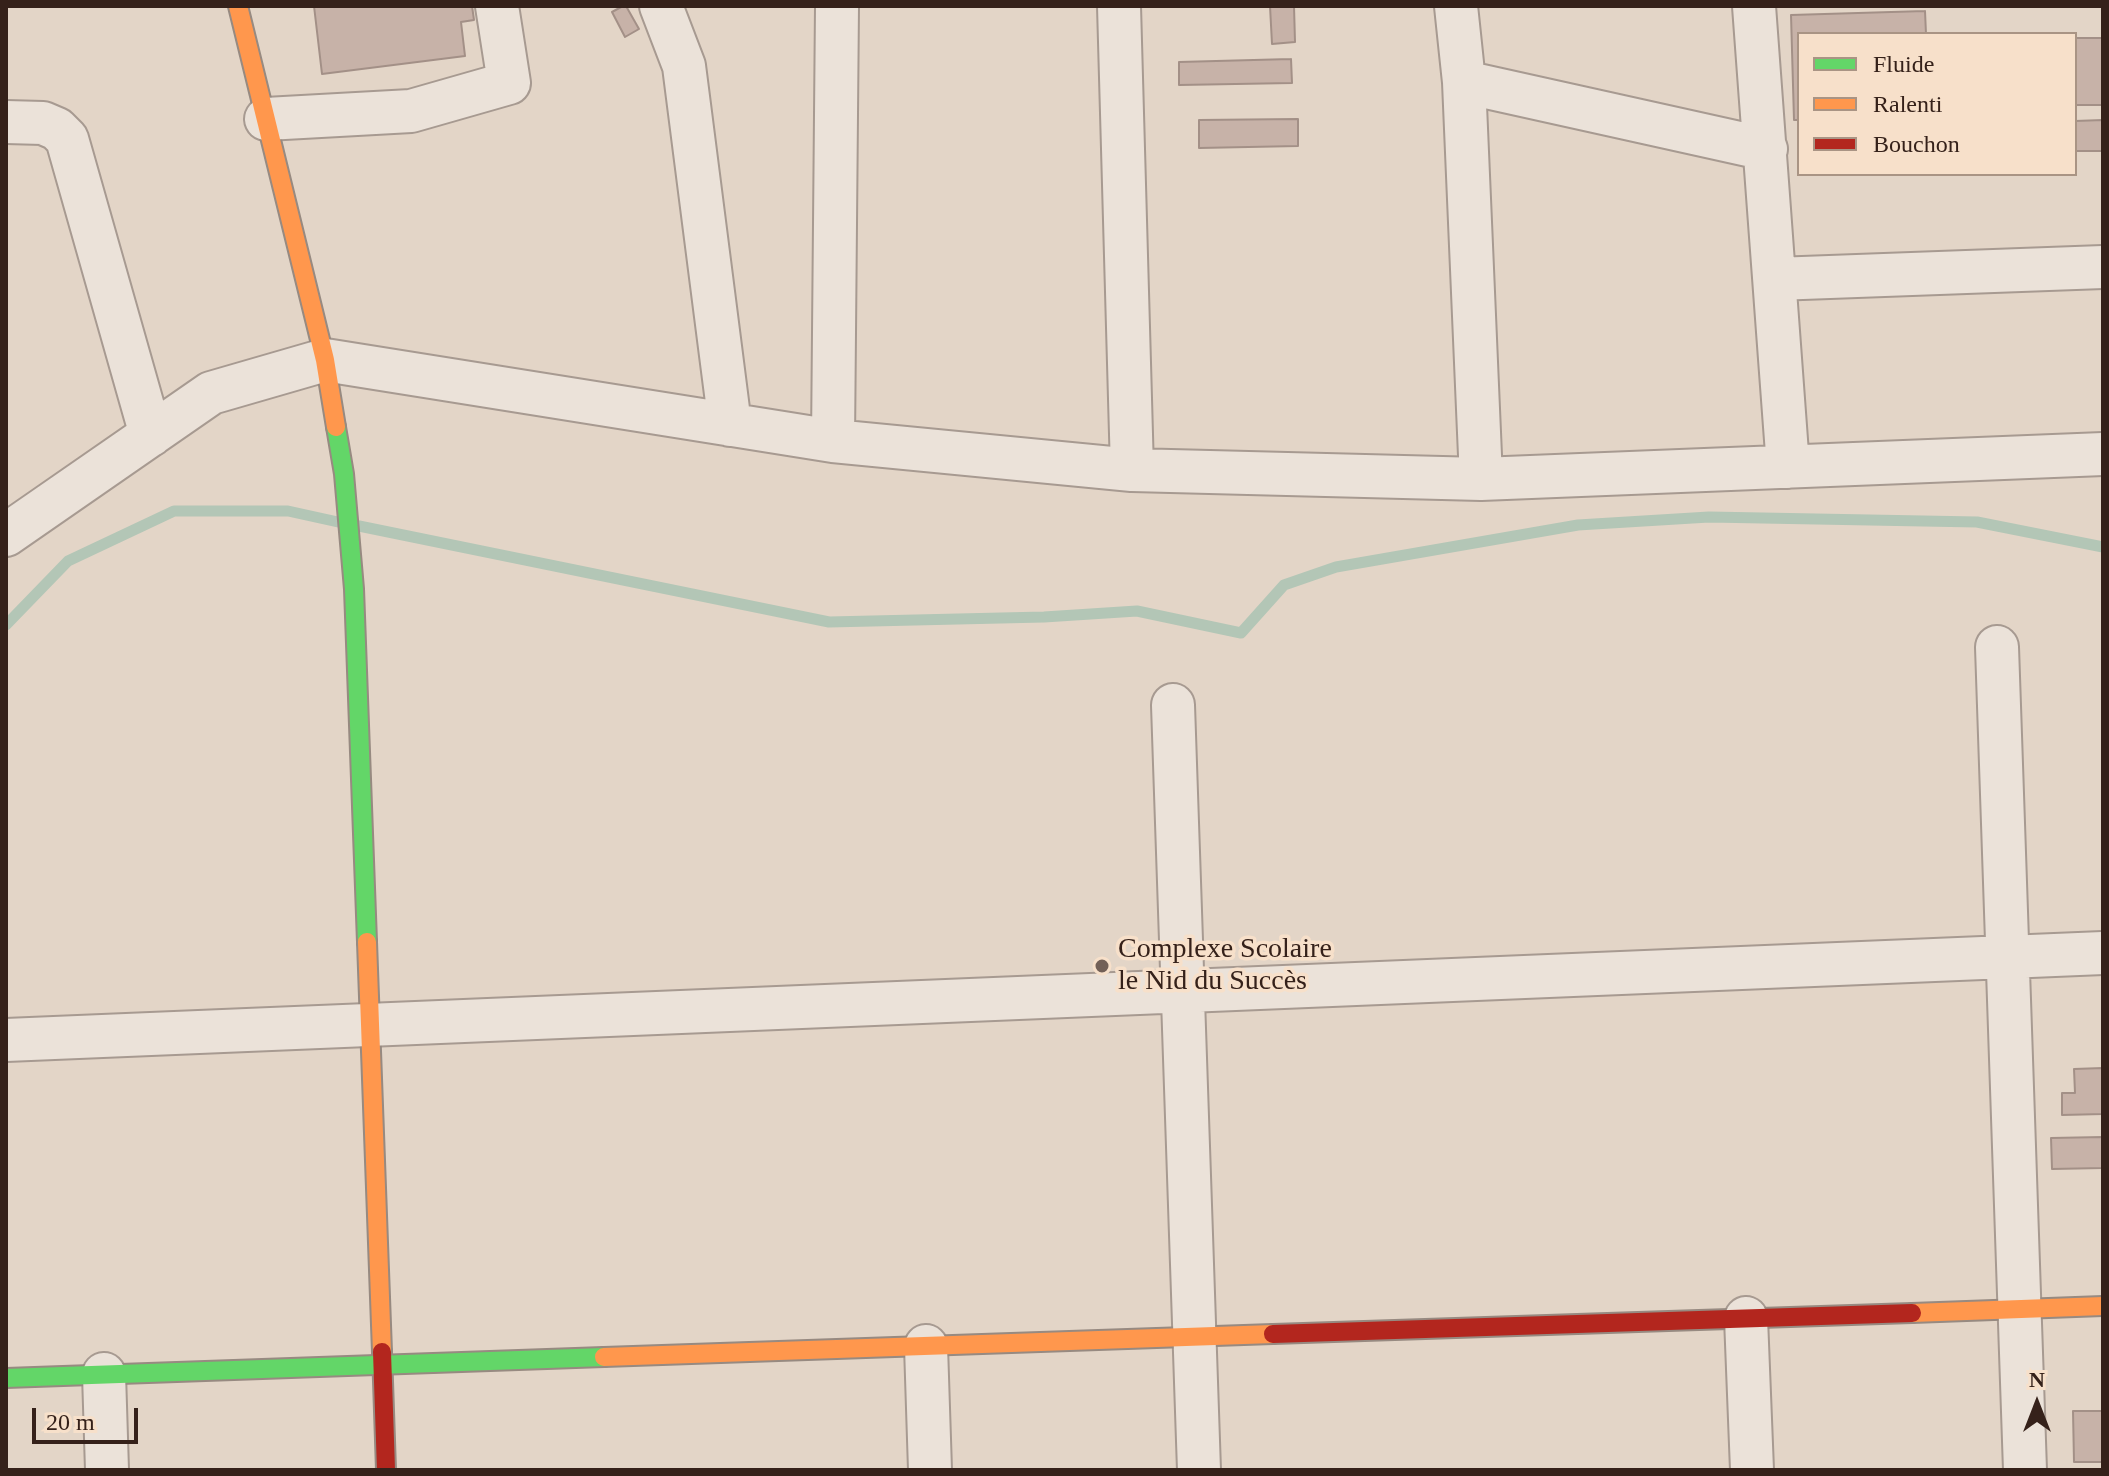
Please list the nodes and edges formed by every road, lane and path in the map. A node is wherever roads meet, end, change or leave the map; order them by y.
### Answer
1 (238, 6) edge
2 (497, 6) edge
3 (661, 6) edge
4 (837, 6) edge
5 (1119, 6) edge
6 (1456, 6) edge
7 (1754, 6) edge
8 (1464, 82) junction
9 (266, 119) junction
10 (6, 122) edge
11 (1766, 149) junction
12 (2103, 267) edge
13 (1775, 279) junction
14 (325, 360) junction
15 (730, 425) junction
16 (151, 435) junction
17 (833, 441) junction
18 (2103, 454) edge
19 (1788, 467) junction
20 (1132, 470) junction
21 (1481, 479) junction
22 (6, 535) edge
23 (1997, 647) dead end
24 (1173, 705) dead end
25 (2103, 953) edge
26 (2008, 957) junction
27 (1183, 991) junction
28 (370, 1025) junction
29 (6, 1040) edge
30 (2103, 1306) edge
31 (2020, 1309) junction
32 (1746, 1318) junction
33 (1195, 1337) junction
34 (926, 1346) junction
35 (382, 1365) junction
36 (104, 1374) junction
37 (6, 1378) edge
38 (107, 1470) edge
39 (386, 1470) edge
40 (930, 1470) edge
41 (1199, 1470) edge
42 (1752, 1470) edge
43 (2025, 1470) edge

1 - 9 main road
2 - 9 street
3 - 15 street
4 - 17 street
5 - 20 street
6 - 8 street
7 - 11 street
8 - 11 street
8 - 21 street
9 - 14 main road
10 - 16 street
11 - 13 street
12 - 13 street
13 - 19 street
14 - 15 street
14 - 16 street
14 - 28 main road
15 - 17 street
16 - 22 street
17 - 20 street
18 - 19 street
19 - 21 street
20 - 21 street
23 - 26 street
24 - 27 street
25 - 26 street
26 - 27 street
26 - 31 street
27 - 28 street
27 - 33 street
28 - 29 street
28 - 35 main road
30 - 31 main road
31 - 32 main road
31 - 43 street
32 - 33 main road
32 - 42 street
33 - 34 main road
33 - 41 street
34 - 35 main road
34 - 40 street
35 - 36 main road
35 - 39 main road
36 - 37 main road
36 - 38 street

